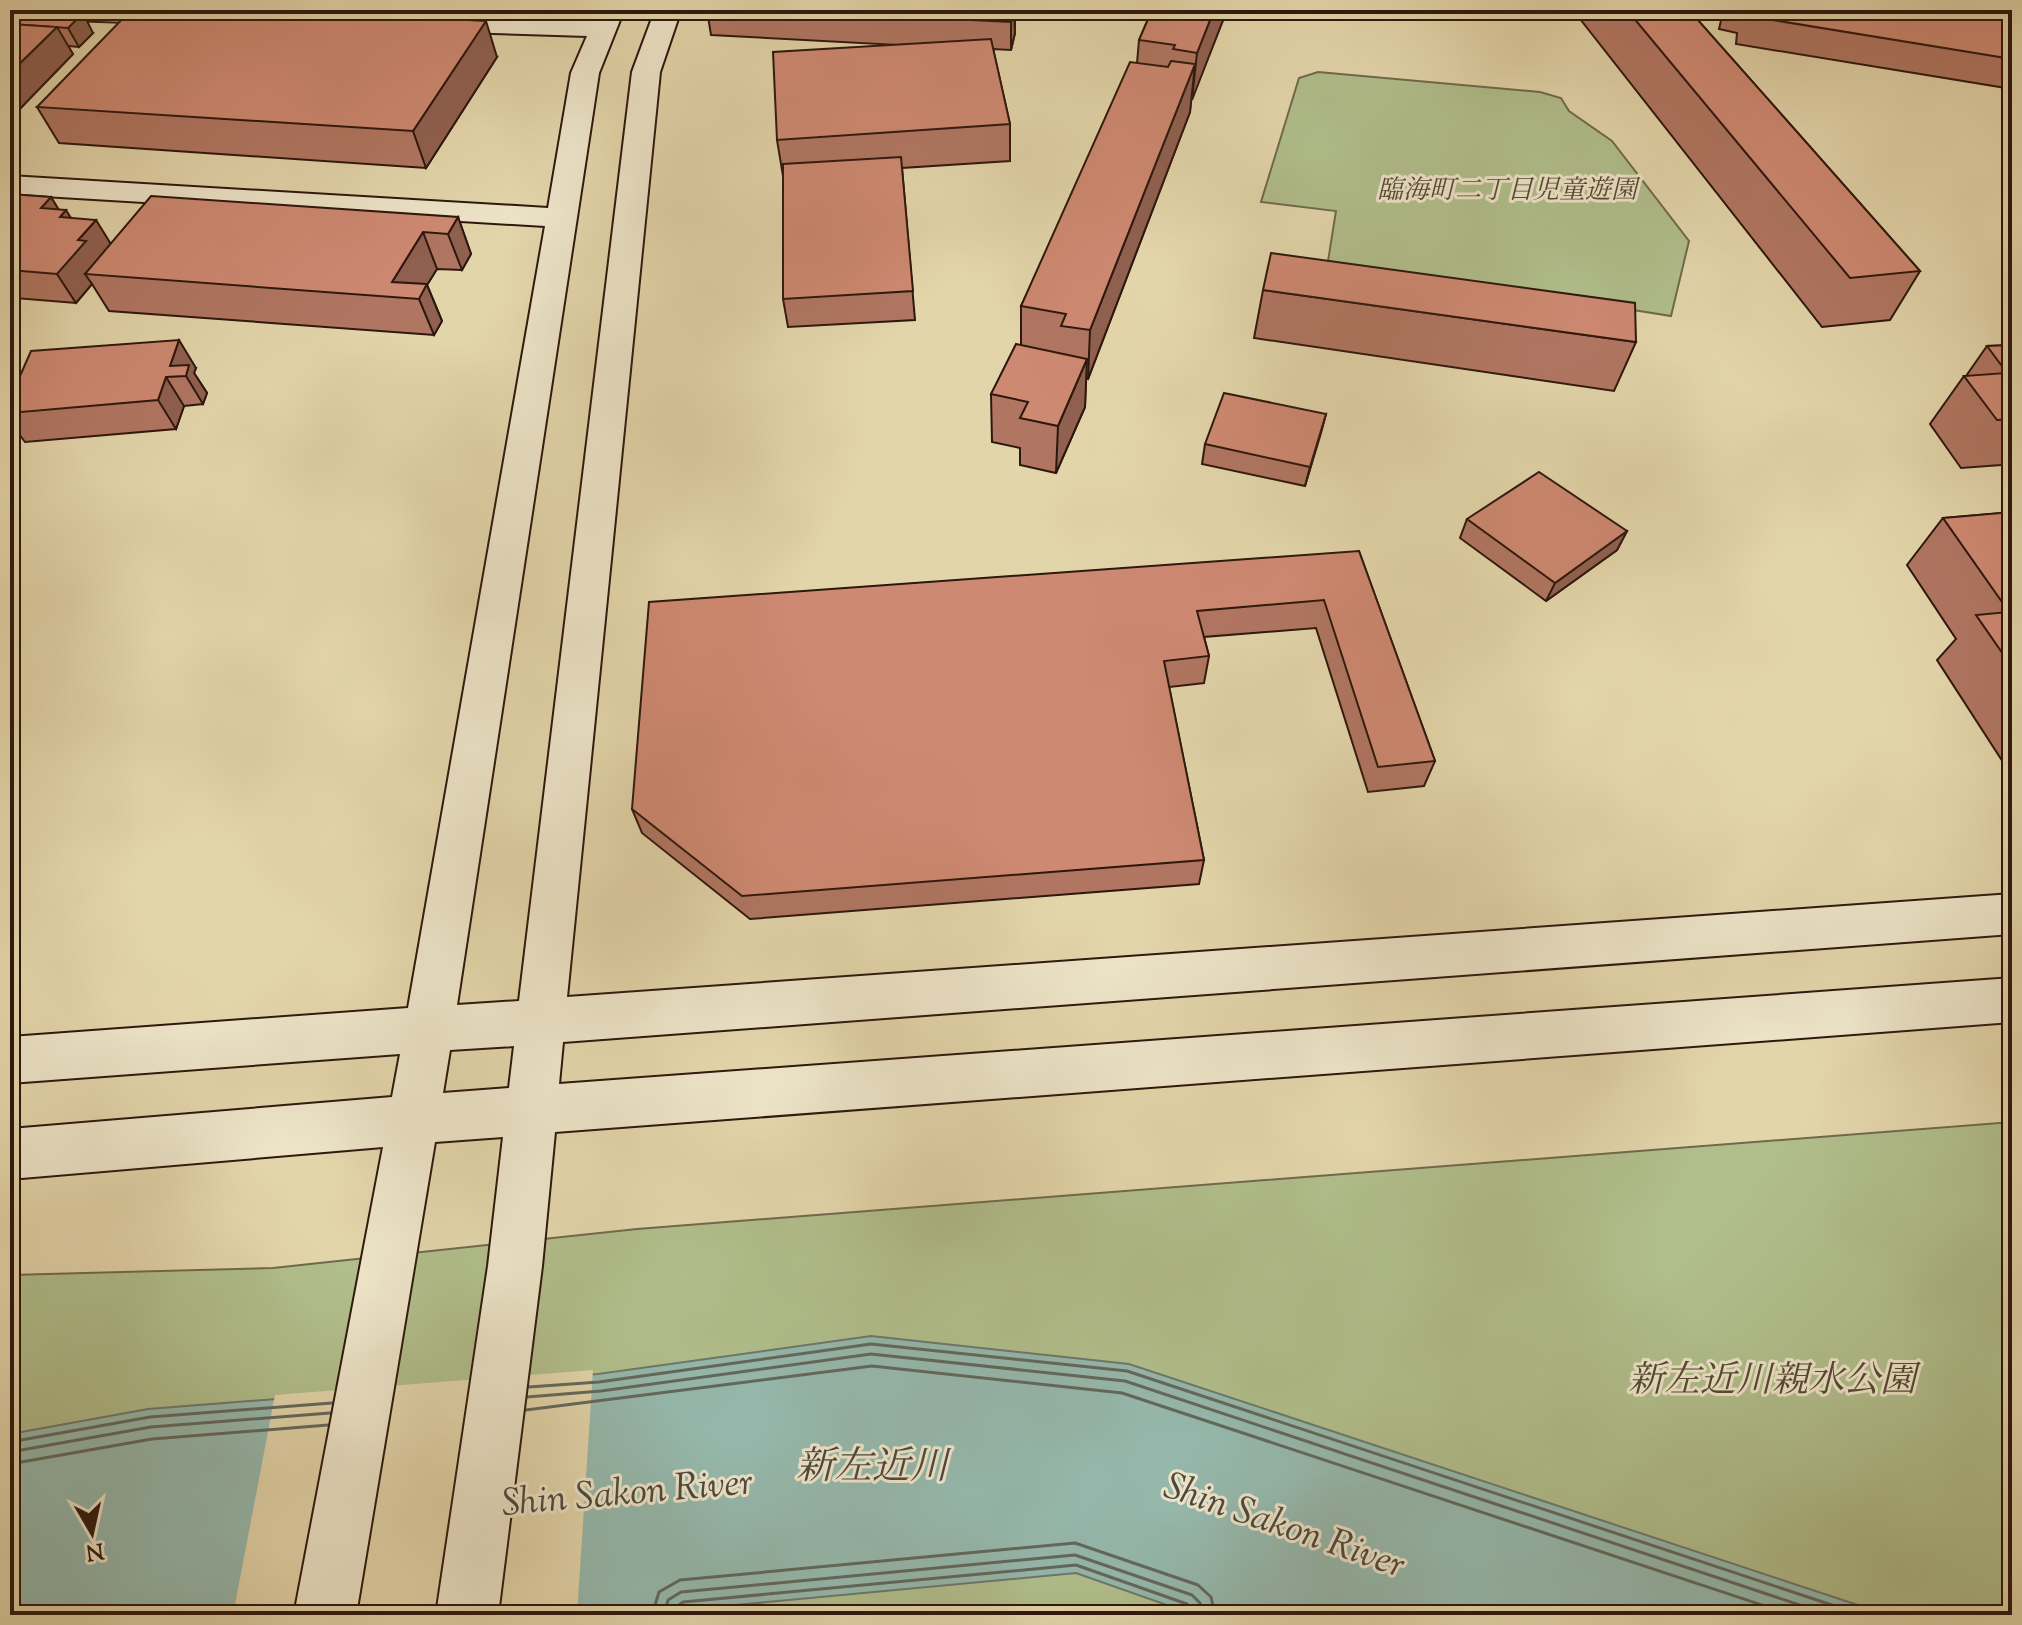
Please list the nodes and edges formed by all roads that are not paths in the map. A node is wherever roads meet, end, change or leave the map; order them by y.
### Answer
1 (10, 10) edge
2 (668, 10) edge
3 (216, 17) edge
4 (606, 19) edge
5 (407, 22) edge
6 (10, 185) edge
7 (562, 218) junction
8 (2012, 914) edge
9 (2012, 1000) edge
10 (540, 1020) junction
11 (429, 1030) junction
12 (10, 1060) edge
13 (531, 1110) junction
14 (413, 1120) junction
15 (10, 1154) edge
16 (325, 1615) edge
17 (467, 1615) edge

1 - 3 street
2 - 10 street
4 - 5 street
4 - 7 street
6 - 7 street
7 - 11 street
8 - 10 street
9 - 13 street
10 - 11 street
10 - 13 street
11 - 12 street
11 - 14 street
13 - 14 street
13 - 17 street
14 - 15 street
14 - 16 street

